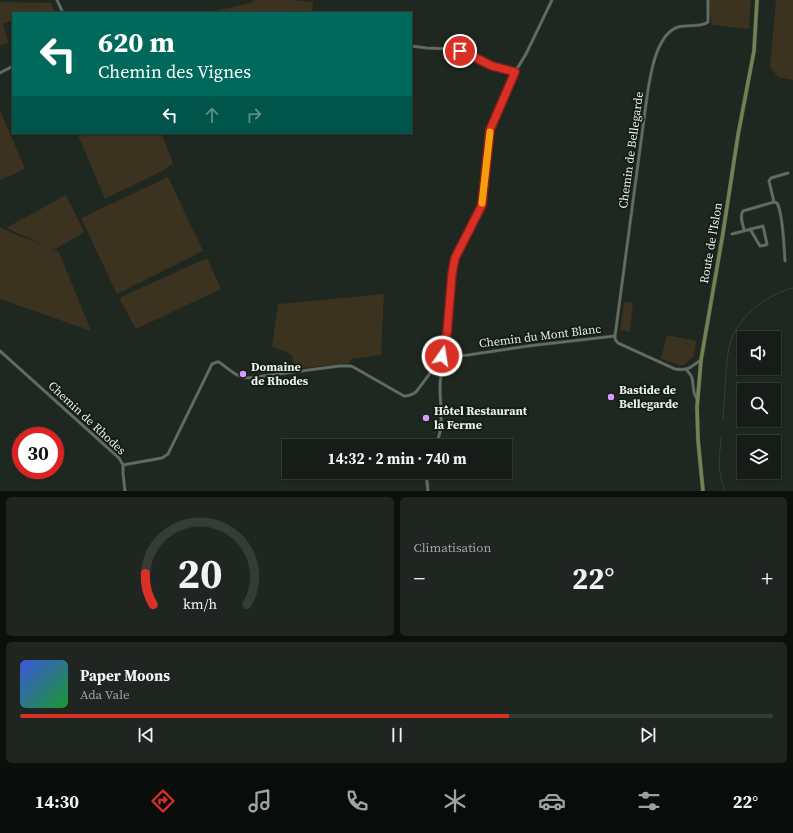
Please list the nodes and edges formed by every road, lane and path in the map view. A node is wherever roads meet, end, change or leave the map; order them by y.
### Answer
1 (57, 0) edge
2 (552, 0) edge
3 (708, 0) edge
4 (757, 0) edge
5 (63, 12) edge
6 (412, 46) edge
7 (12, 67) edge
8 (515, 72) junction
9 (0, 73) edge
10 (788, 174) dead end
11 (774, 202) junction
12 (750, 229) junction
13 (744, 230) junction
14 (732, 234) dead end
15 (785, 261) dead end
16 (615, 336) junction
17 (0, 351) edge
18 (442, 356) junction
19 (440, 360) junction
20 (702, 360) junction
21 (686, 370) junction
22 (698, 400) junction
23 (438, 439) edge
24 (123, 466) junction
25 (427, 479) edge
26 (125, 491) edge
27 (428, 491) edge
28 (703, 491) edge

1 - 5 street
2 - 8 street
3 - 16 street, Chemin de Bellegarde
4 - 20 street, Route de l'Islon
6 - 8 street
7 - 9 street
8 - 18 street
10 - 11 street
11 - 13 street
11 - 15 street
12 - 12 street
12 - 13 street
13 - 14 street
16 - 18 street, Chemin du Mont Blanc
16 - 21 street, Chemin du Mont Blanc
17 - 24 street, Chemin de Rhodes
18 - 19 street, Chemin de Rhodes
19 - 23 street
19 - 24 street, Chemin de Rhodes
20 - 21 street
20 - 22 street, Route de l'Islon
21 - 22 street
22 - 28 street, Route de l'Islon
24 - 26 street
25 - 27 street

